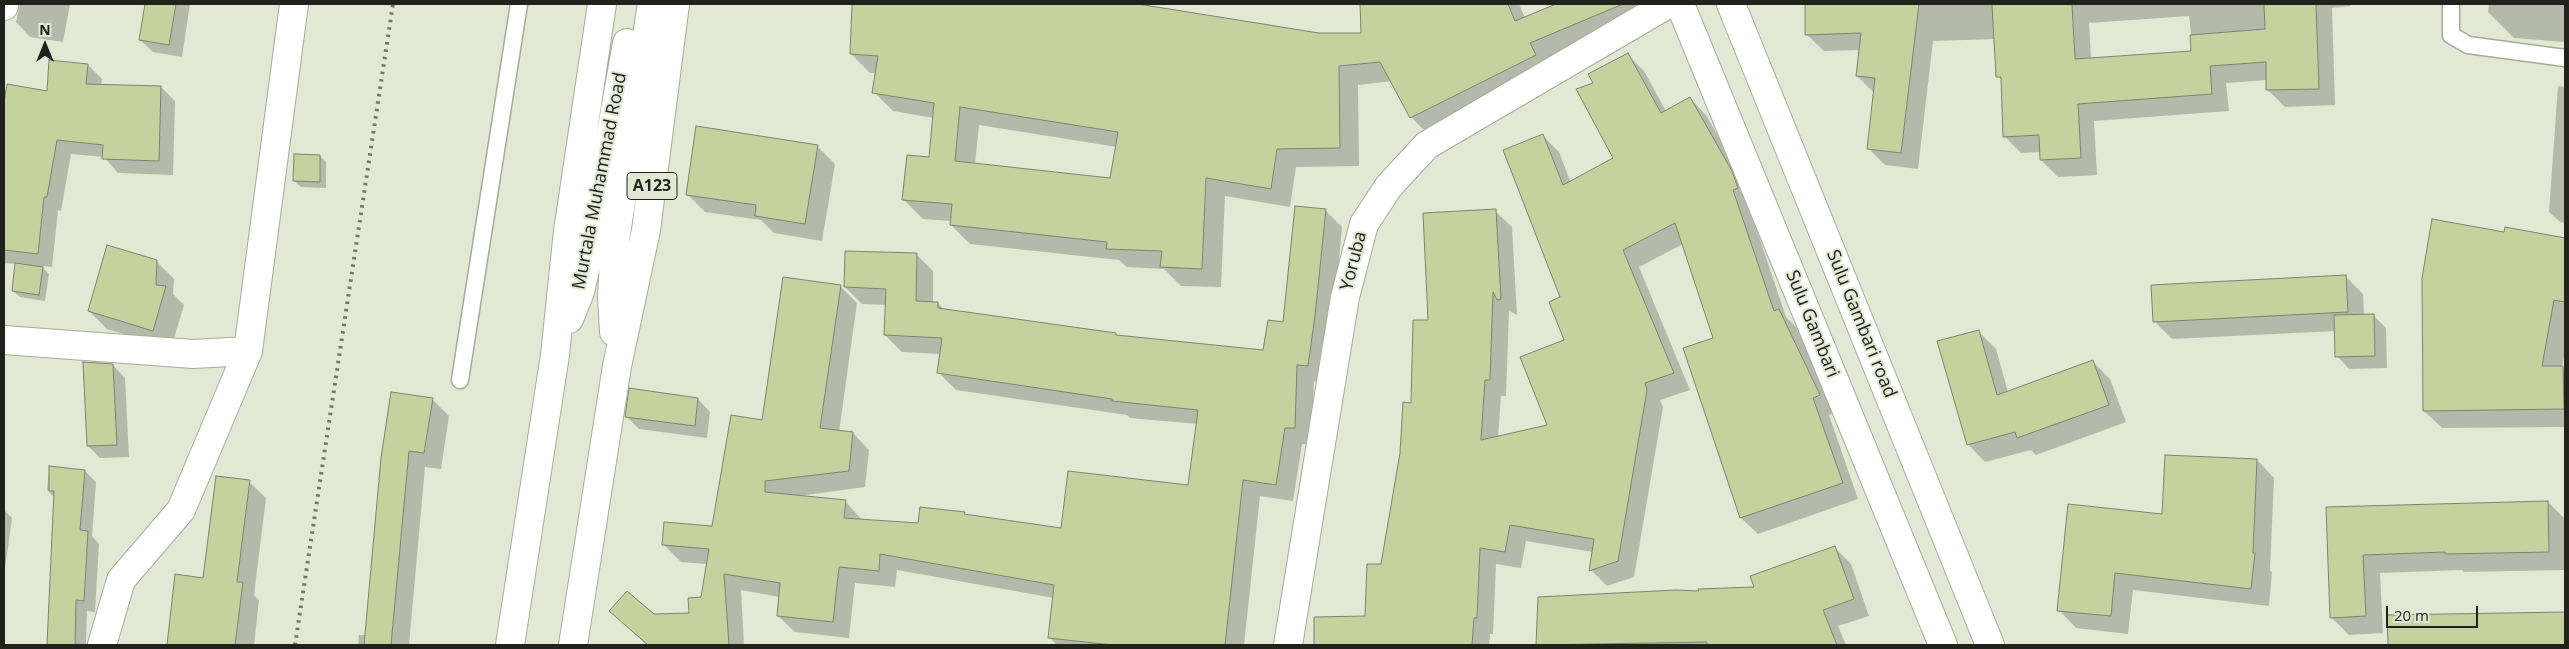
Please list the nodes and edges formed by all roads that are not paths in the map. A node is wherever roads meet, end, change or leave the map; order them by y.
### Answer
1 (294, 4) edge
2 (519, 4) edge
3 (602, 4) edge
4 (634, 4) edge
5 (652, 4) edge
6 (675, 4) edge
7 (1668, 4) edge
8 (1680, 4) edge
9 (1731, 4) edge
10 (2451, 4) edge
11 (634, 56) junction
12 (2565, 58) edge
13 (4, 340) edge
14 (248, 350) junction
15 (555, 355) junction
16 (617, 366) junction
17 (460, 380) dead end
18 (102, 645) edge
19 (510, 645) edge
20 (573, 645) edge
21 (1288, 645) edge
22 (1943, 645) edge
23 (1990, 645) edge

1 - 14 main road
2 - 17 lane
3 - 15 main road, Murtala Muhammad Road / A123
4 - 11 main road, Murtala Muhammad Road / A123
5 - 11 main road, Murtala Muhammad Road / A123
6 - 16 main road, Murtala Muhammad Road / A123
7 - 21 main road, Yoruba
8 - 22 main road, Sulu Gambari
9 - 23 main road, Sulu Gambari road
10 - 12 lane
11 - 15 main road, Murtala Muhammad Road / A123
11 - 16 main road, Murtala Muhammad Road / A123
13 - 14 main road
14 - 18 main road
15 - 19 main road, Murtala Muhammad Road / A123
16 - 20 main road, Murtala Muhammad Road / A123

